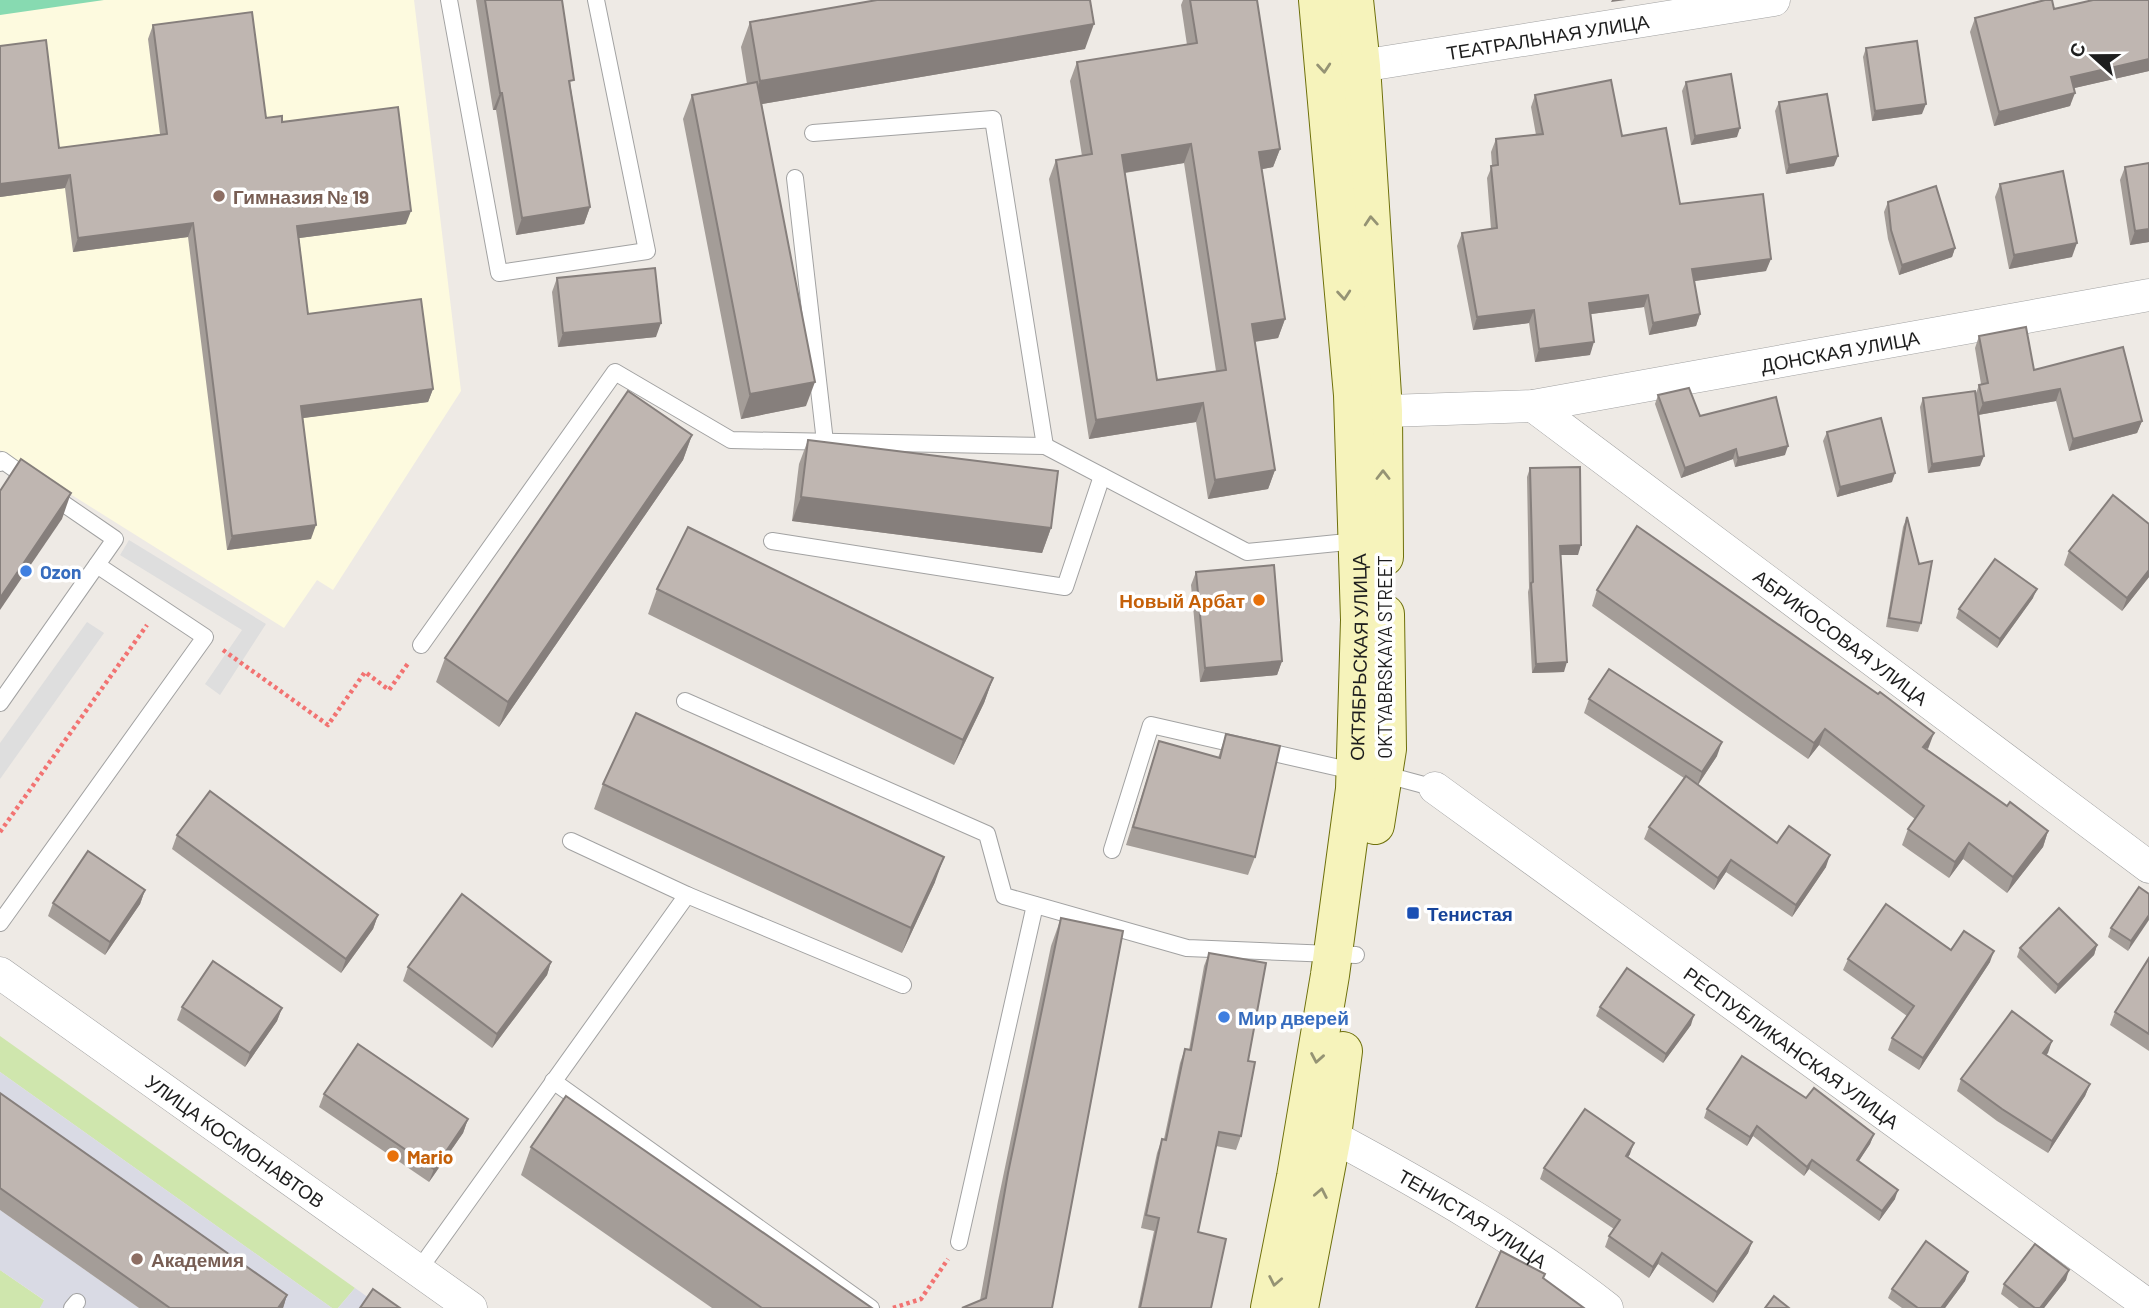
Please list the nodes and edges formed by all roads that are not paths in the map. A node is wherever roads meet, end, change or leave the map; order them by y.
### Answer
1 (449, 0) edge
2 (596, 0) edge
3 (1318, 0) edge
4 (1354, 0) edge
5 (1774, 0) edge
6 (1361, 66) junction
7 (813, 133) dead end
8 (795, 178) dead end
9 (2149, 295) edge
10 (1533, 406) junction
11 (1368, 412) junction
12 (825, 442) junction
13 (1045, 446) junction
14 (0, 463) edge
15 (1102, 476) junction
16 (1371, 540) junction
17 (772, 541) dead end
18 (97, 565) junction
19 (421, 645) road end
20 (685, 701) dead end
21 (0, 703) edge
22 (1369, 773) junction
23 (1435, 788) joint
24 (570, 841) dead end
25 (1112, 850) dead end
26 (2149, 866) edge
27 (687, 895) junction
28 (1035, 905) junction
29 (0, 923) edge
30 (1345, 955) junction
31 (0, 973) edge
32 (903, 985) dead end
33 (554, 1081) junction
34 (1332, 1136) junction
35 (959, 1242) road end
36 (418, 1271) junction
37 (2149, 1306) edge
38 (471, 1308) edge
39 (871, 1308) edge
40 (1270, 1308) edge
41 (1299, 1308) edge
42 (1607, 1308) edge

1 - 2 lane
3 -> 11 main road
4 - 6 main road, OKTYABRSKAYA STREET
5 - 6 street, ТЕАТРАЛЬНАЯ УЛИЦА
11 -> 6 main road, OKTYABRSKAYA STREET
7 - 13 lane
8 - 12 lane
9 - 10 street, ДОНСКАЯ УЛИЦА
10 - 11 street, ДОНСКАЯ УЛИЦА
10 - 26 street, АБРИКОСОВАЯ УЛИЦА
11 - 16 main road, OKTYABRSKAYA STREET
12 - 13 lane
12 - 19 lane
13 - 15 lane
14 - 18 lane
15 - 16 lane
15 - 17 lane
16 - 22 main road, OKTYABRSKAYA STREET
18 - 21 lane
18 - 29 lane
20 - 28 lane
22 - 23 lane
22 - 25 lane
22 - 30 main road, OKTYABRSKAYA STREET
23 - 37 street, РЕСПУБЛИКАНСКАЯ УЛИЦА
24 - 27 lane
27 - 32 lane
27 - 33 lane
28 - 30 lane
28 - 35 lane
30 - 34 main road, OKTYABRSKAYA STREET
30 -> 40 main road
31 - 36 street, УЛИЦА КОСМОНАВТОВ
33 - 36 lane
33 - 39 lane
41 -> 34 main road, OKTYABRSKAYA STREET
34 - 42 street, ТЕНИСТАЯ УЛИЦА
36 - 38 street, УЛИЦА КОСМОНАВТОВ

